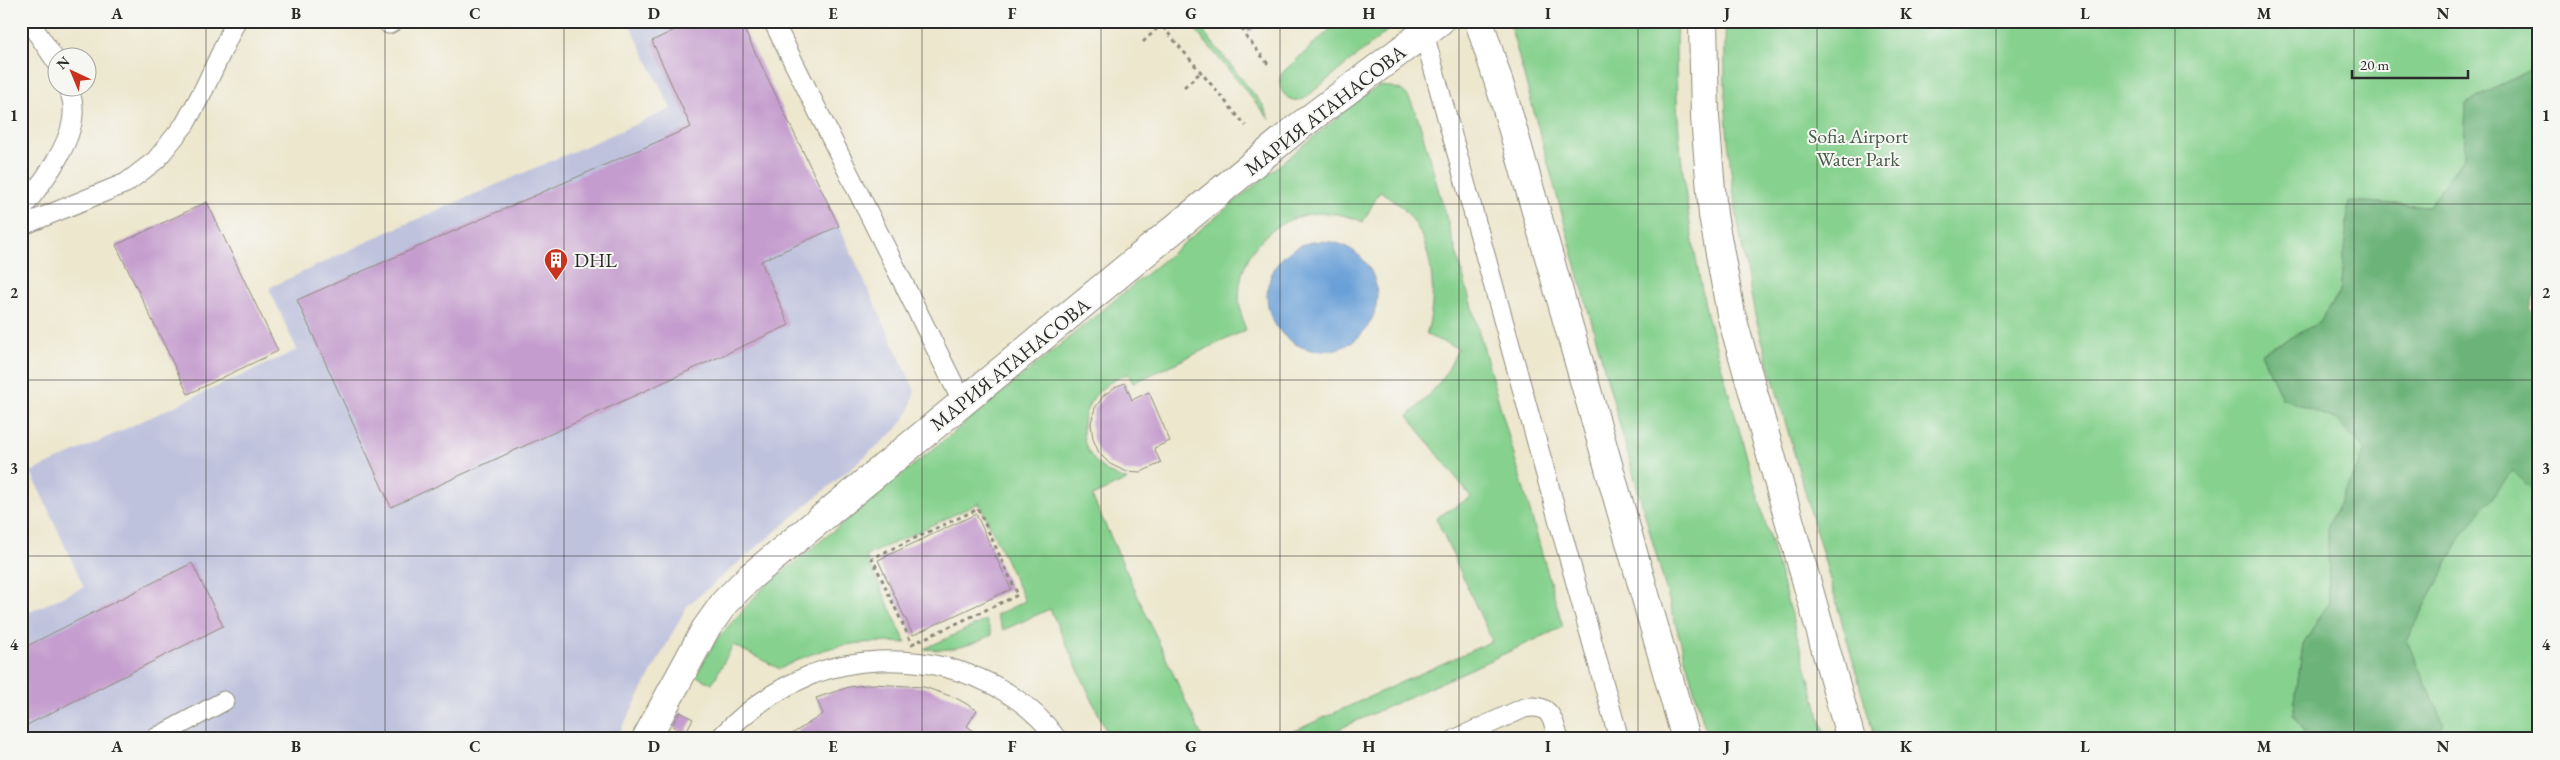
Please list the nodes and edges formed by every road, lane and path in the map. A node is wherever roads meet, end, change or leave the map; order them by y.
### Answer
1 (29, 21) edge
2 (236, 21) edge
3 (773, 21) edge
4 (1158, 21) edge
5 (1239, 21) edge
6 (1479, 21) edge
7 (1703, 21) edge
8 (1161, 25) junction
9 (1432, 28) edge
10 (1143, 42) dead end
11 (48, 49) edge
12 (1268, 64) dead end
13 (1201, 72) junction
14 (1184, 87) dead end
15 (71, 98) edge
16 (1252, 133) dead end
17 (21, 210) edge
18 (21, 226) edge
19 (963, 403) junction
20 (912, 644) joint
21 (224, 701) dead end
22 (154, 739) edge
23 (646, 739) edge
24 (720, 739) edge
25 (1058, 739) edge
26 (1456, 739) edge
27 (1559, 739) edge
28 (1618, 739) edge
29 (1686, 739) edge
30 (1851, 739) edge

1 - 11 lane
2 - 18 lane
3 - 19 lane
4 - 8 path
5 - 12 path
6 - 29 main road
7 - 30 main road
8 - 10 path
8 - 13 path
9 - 19 main road, МАРИЯ АТАНАСОВА
9 - 28 lane
13 - 14 path
13 - 16 path
15 - 17 lane
19 - 23 main road, МАРИЯ АТАНАСОВА
20 - 20 path
21 - 22 lane
24 - 25 lane
26 - 27 lane

